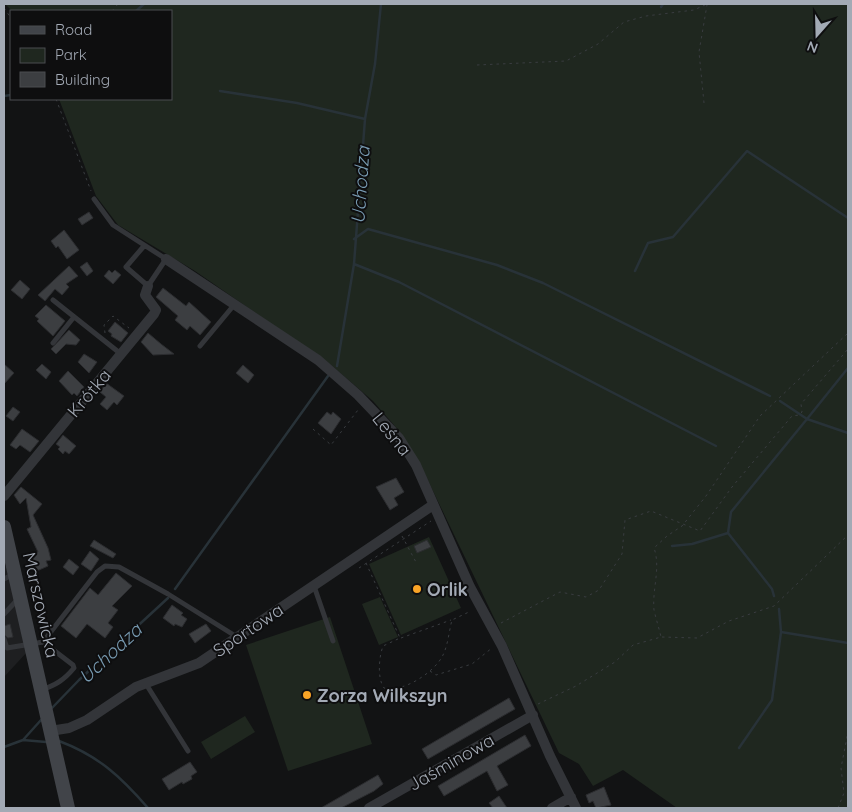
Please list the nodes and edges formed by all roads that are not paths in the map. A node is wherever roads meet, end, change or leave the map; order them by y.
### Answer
1 (94, 199) road end
2 (144, 246) junction
3 (166, 259) junction
4 (148, 286) junction
5 (53, 300) dead end
6 (235, 304) junction
7 (74, 317) junction
8 (53, 343) dead end
9 (200, 346) dead end
10 (121, 354) junction
11 (4, 496) edge
12 (433, 505) junction
13 (4, 527) edge
14 (9, 576) edge
15 (313, 586) junction
16 (20, 598) junction
17 (4, 614) edge
18 (238, 638) junction
19 (4, 639) edge
20 (333, 642) dead end
21 (37, 643) junction
22 (146, 683) junction
23 (41, 690) junction
24 (531, 712) junction
25 (50, 731) junction
26 (188, 751) dead end
27 (571, 797) junction
28 (68, 808) edge
29 (369, 808) edge
30 (552, 808) edge
31 (576, 808) edge

1 - 2 lane, Leśna
2 - 3 lane, Leśna
2 - 4 lane
3 - 4 lane
3 - 6 street, Leśna
4 - 10 street, Krótka
5 - 7 lane
6 - 9 lane
6 - 12 street, Leśna
7 - 8 lane
7 - 10 lane
10 - 11 street, Krótka
12 - 15 street, Sportowa
12 - 24 street, Leśna
13 - 14 street, Marszowicka
14 - 16 street, Marszowicka
15 - 18 street, Sportowa
15 - 20 lane
16 - 17 lane
16 - 21 street, Marszowicka
18 - 21 lane
18 - 22 street, Sportowa
19 - 21 lane
21 - 23 street, Marszowicka
21 - 23 lane
22 - 25 street, Sportowa
22 - 26 lane
23 - 25 street, Marszowicka
24 - 27 street, Leśna
24 - 29 street, Jaśminowa
25 - 28 street, Marszowicka
27 - 30 street
27 - 31 street, Leśna

